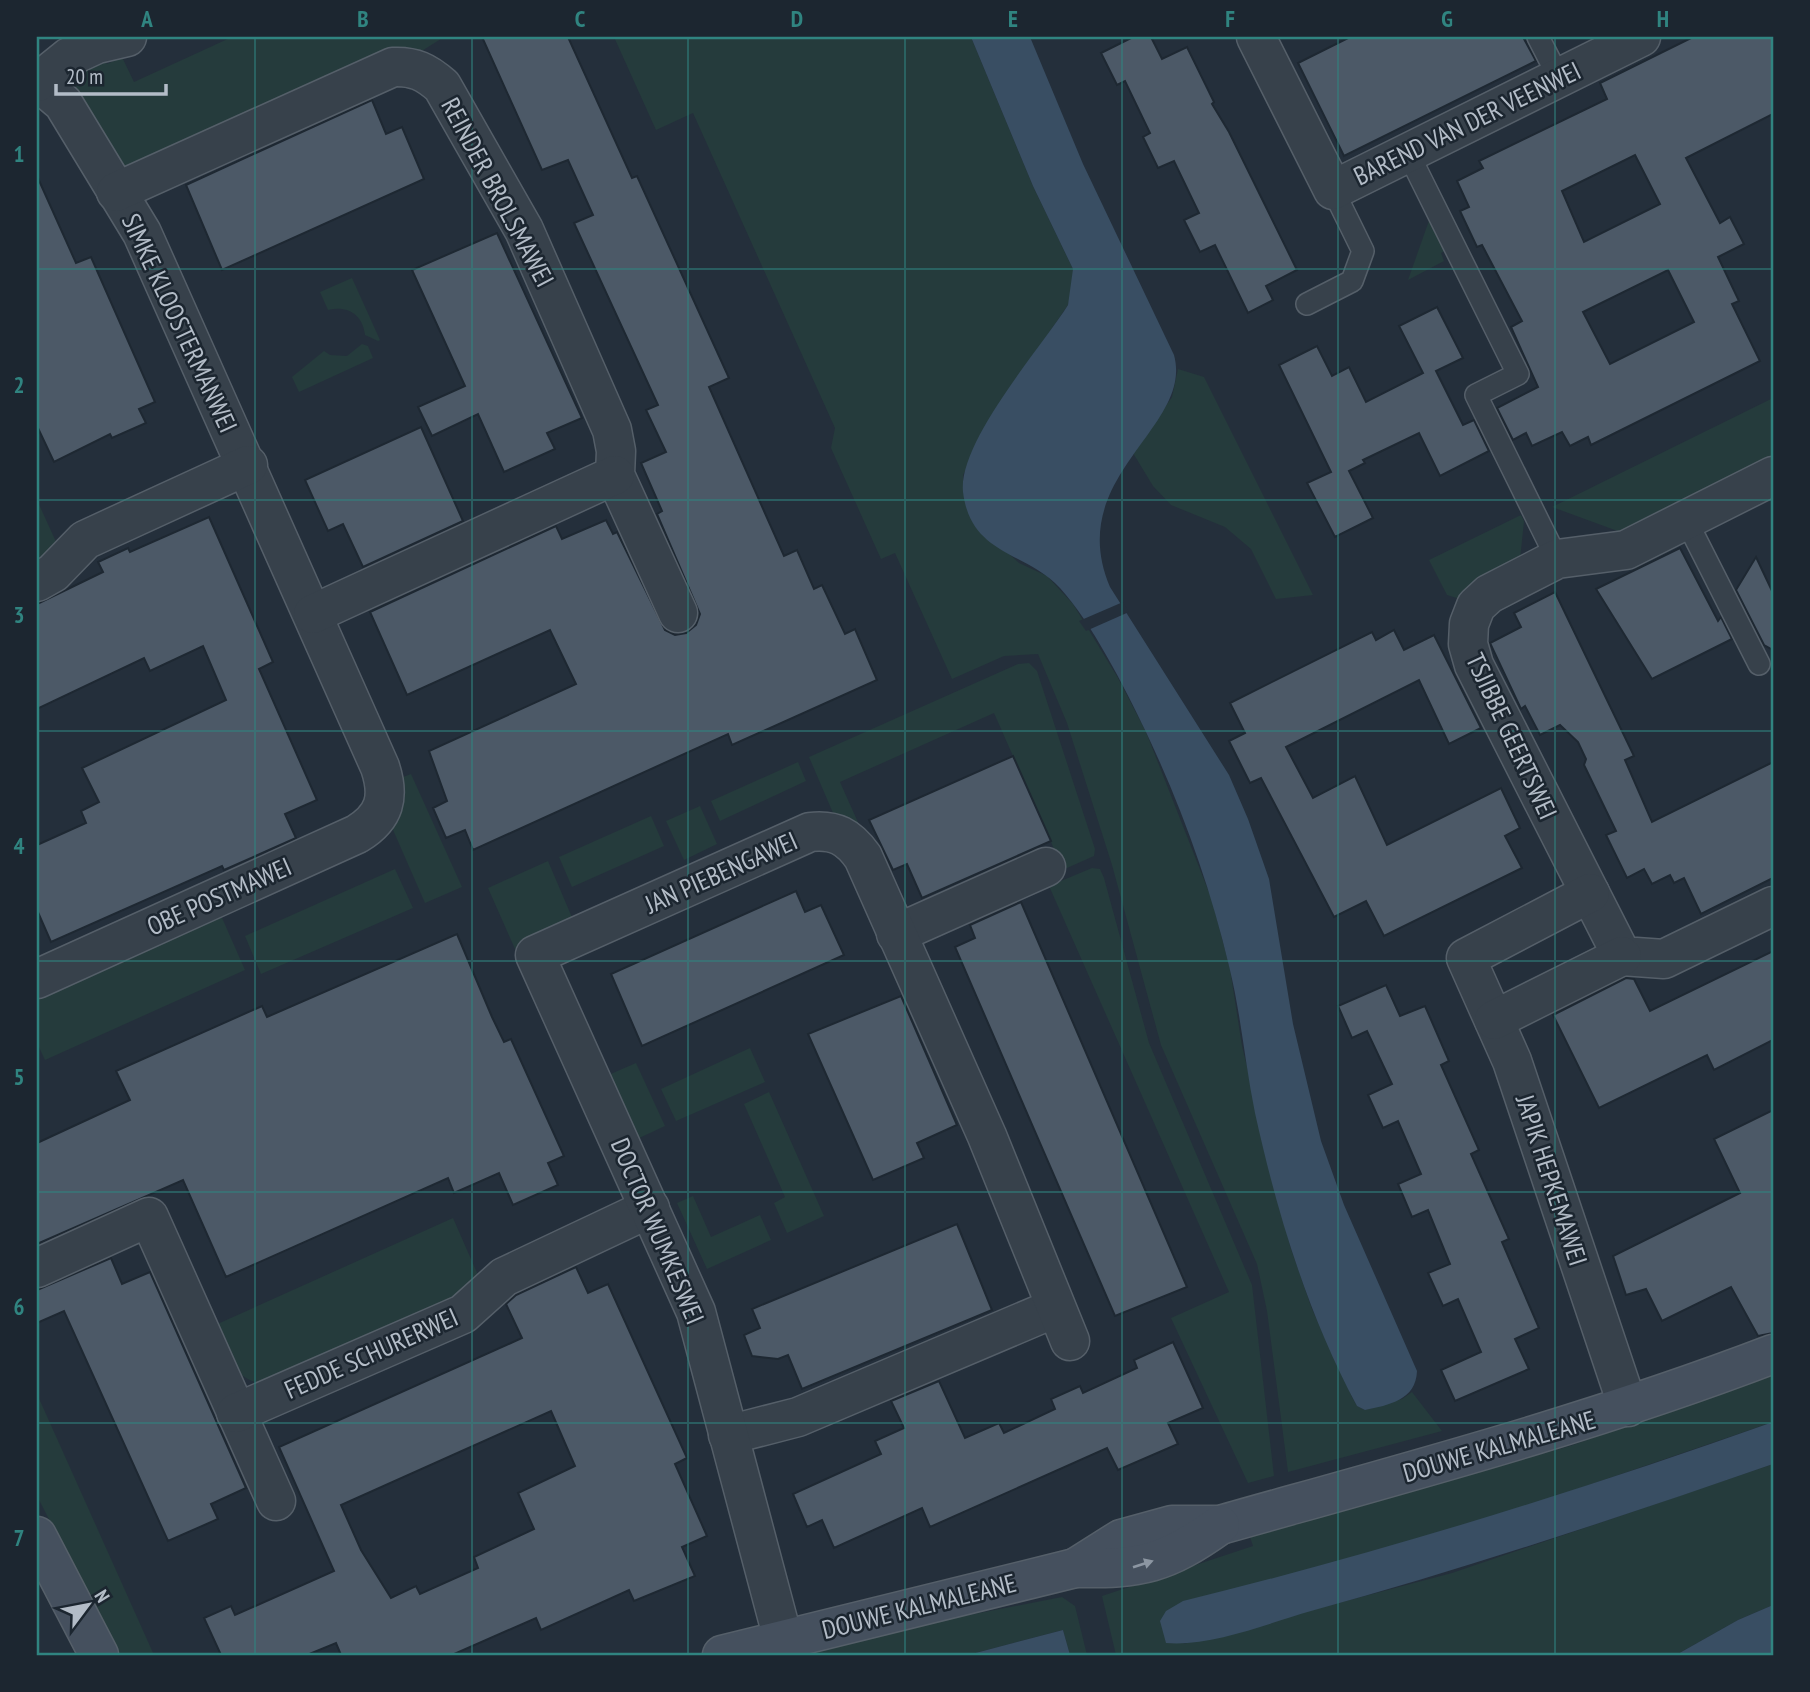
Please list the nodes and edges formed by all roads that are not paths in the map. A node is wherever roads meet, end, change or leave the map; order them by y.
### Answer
1 (127, 37) edge
2 (1256, 37) edge
3 (1538, 37) edge
4 (1641, 37) edge
5 (1559, 78) junction
6 (37, 82) edge
7 (1408, 153) junction
8 (1333, 190) junction
9 (116, 192) junction
10 (1307, 304) dead end
11 (248, 466) junction
12 (615, 475) junction
13 (1773, 476) edge
14 (1686, 520) junction
15 (1557, 559) junction
16 (37, 582) edge
17 (678, 613) dead end
18 (313, 614) junction
19 (1759, 664) dead end
20 (386, 797) joint
21 (1046, 867) dead end
22 (1590, 893) junction
23 (1773, 905) edge
24 (896, 934) junction
25 (535, 955) joint
26 (1622, 956) junction
27 (37, 979) edge
28 (1494, 1020) junction
29 (650, 1208) junction
30 (37, 1268) edge
31 (1773, 1354) edge
32 (1628, 1407) junction
33 (236, 1413) junction
34 (728, 1435) junction
35 (276, 1501) dead end
36 (37, 1536) edge
37 (783, 1639) junction
38 (99, 1655) edge
39 (722, 1655) edge

1 - 6 street
2 - 8 street, BAREND VAN DER VEENWEI
3 - 5 lane
4 - 5 street, BAREND VAN DER VEENWEI
5 - 7 street, BAREND VAN DER VEENWEI
6 - 9 street, SIMKE KLOOSTERMANWEI
7 - 8 street, BAREND VAN DER VEENWEI
7 - 15 lane
8 - 10 lane
9 - 11 street, SIMKE KLOOSTERMANWEI
9 - 12 street, REINDER BROLSMAWEI
11 - 16 street, SIMKE KLOOSTERMANWEI
11 - 18 street, SIMKE KLOOSTERMANWEI
12 - 17 street, REINDER BROLSMAWEI
12 - 18 street
13 - 14 street, TSJIBBE GEERTSWEI
14 - 15 street, TSJIBBE GEERTSWEI
14 - 19 lane
15 - 22 street, TSJIBBE GEERTSWEI
18 - 20 street, SIMKE KLOOSTERMANWEI
20 - 27 street, OBE POSTMAWEI
21 - 24 street
22 - 26 street, TSJIBBE GEERTSWEI
22 - 28 street, JAPIK HEPKEMAWEI
23 - 26 street
24 - 25 street, JAN PIEBENGAWEI
24 - 34 street, JAN PIEBENGAWEI
25 - 29 street, DOCTOR WUMKESWEI
26 - 28 street
28 - 32 street, JAPIK HEPKEMAWEI
29 - 33 street, FEDDE SCHURERWEI
29 - 34 street, DOCTOR WUMKESWEI
30 - 33 street
31 - 32 street, DOUWE KALMALEANE
32 - 37 street, DOUWE KALMALEANE
33 - 35 street
34 - 37 street, DOCTOR WUMKESWEI
36 - 38 street
37 - 39 street, DOUWE KALMALEANE

